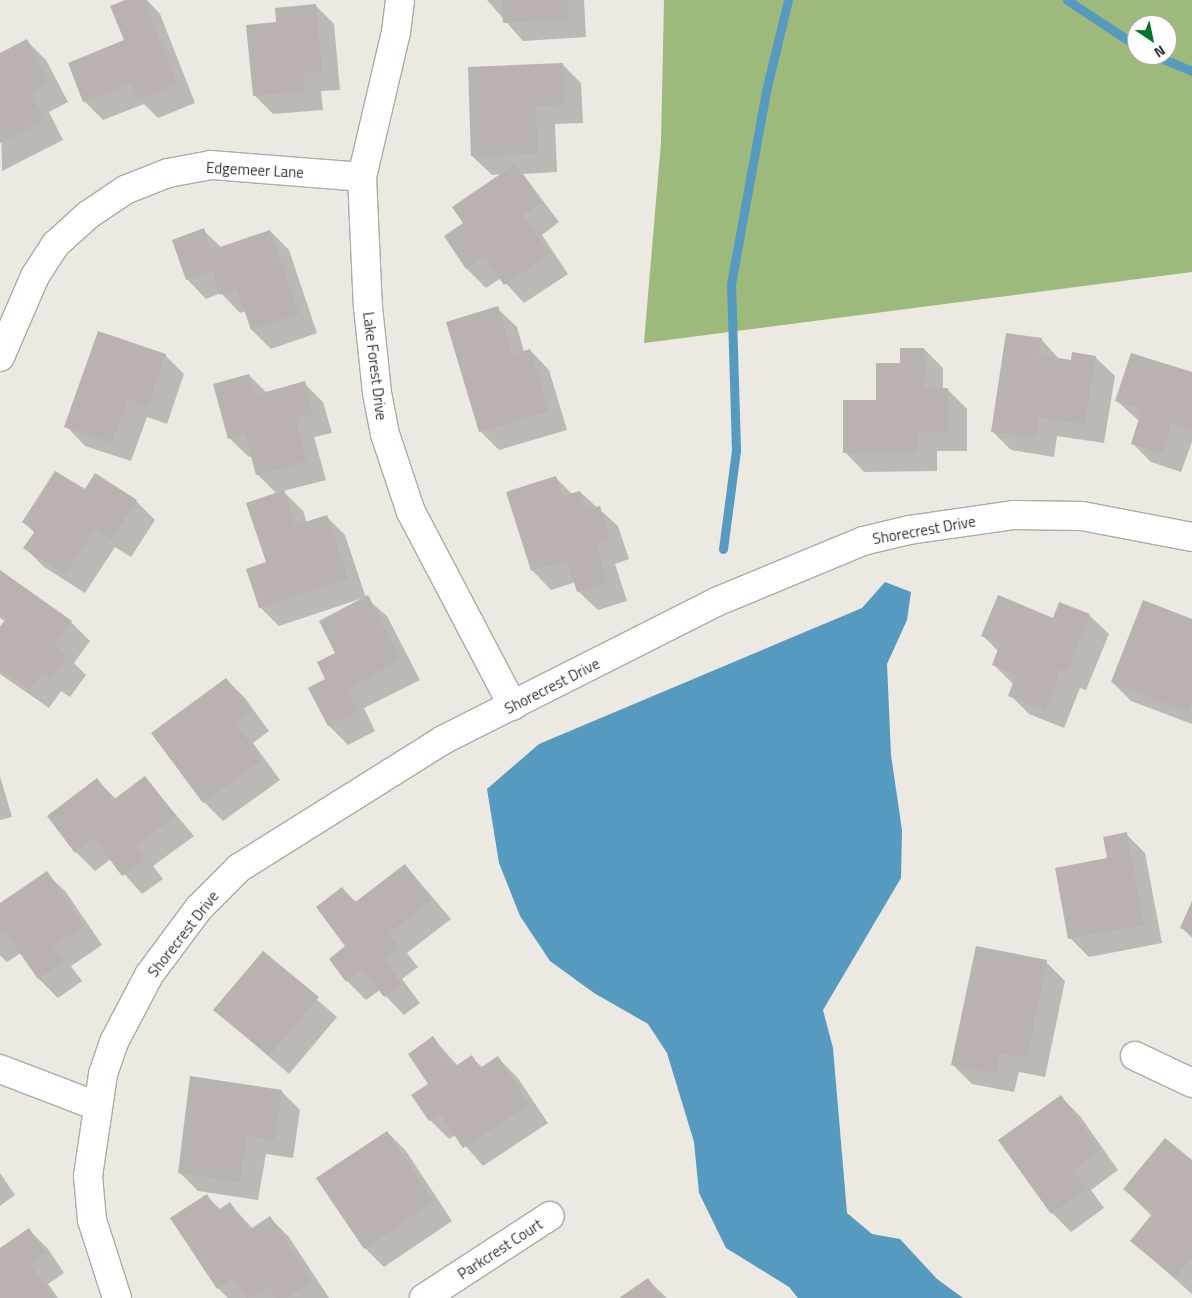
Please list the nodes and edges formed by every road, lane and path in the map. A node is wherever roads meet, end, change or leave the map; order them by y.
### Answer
1 (400, 0) edge
2 (362, 177) junction
3 (0, 357) edge
4 (1192, 537) edge
5 (513, 706) junction
6 (1135, 1056) dead end
7 (0, 1069) edge
8 (1192, 1083) edge
9 (97, 1106) junction
10 (550, 1216) dead end
11 (117, 1298) edge
12 (424, 1298) edge

1 - 2 street, Lake Forest Drive
2 - 3 street, Edgemeer Lane
2 - 5 street, Lake Forest Drive
4 - 5 street, Shorecrest Drive
5 - 9 street, Shorecrest Drive
6 - 8 street
7 - 9 street
9 - 11 street, Shorecrest Drive
10 - 12 street, Parkcrest Court

